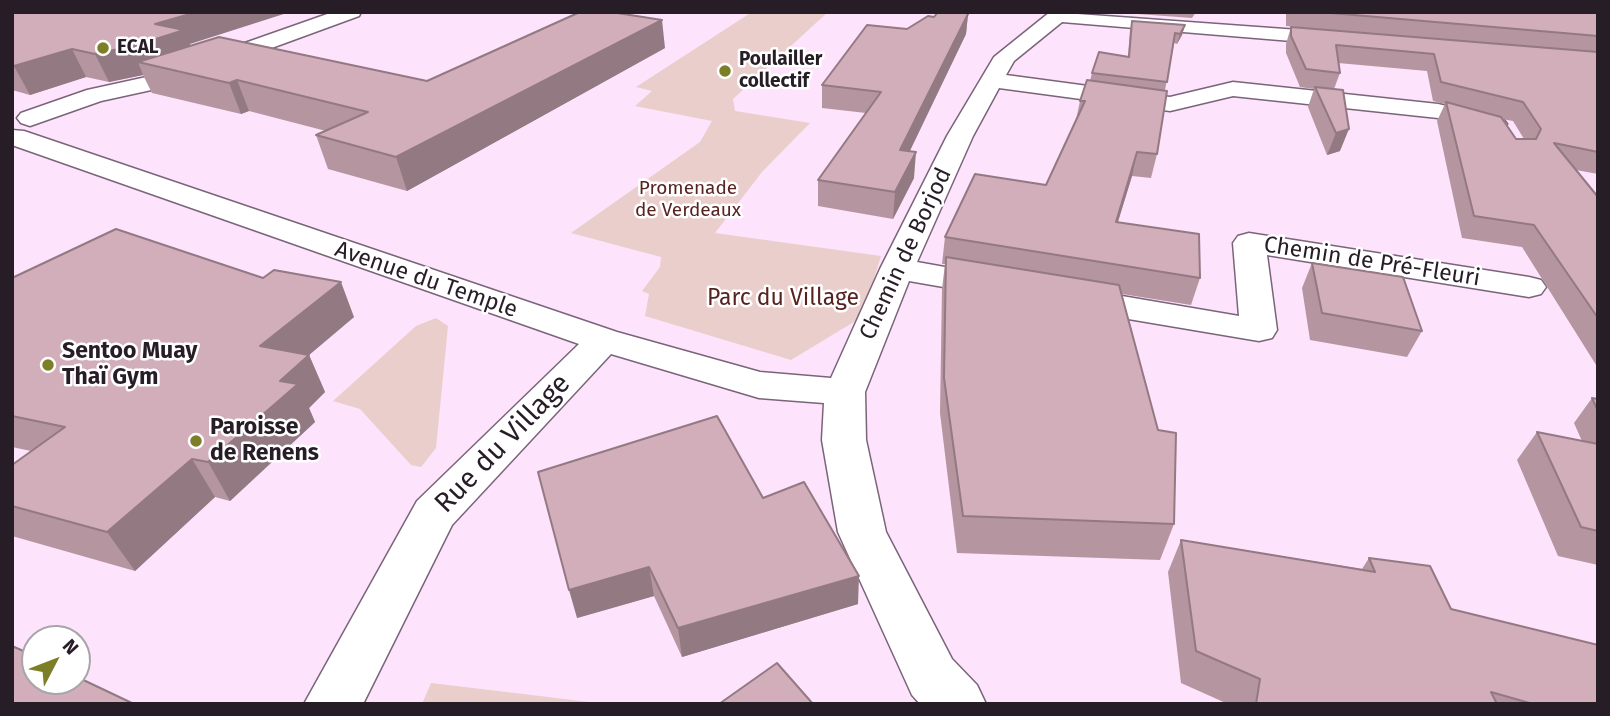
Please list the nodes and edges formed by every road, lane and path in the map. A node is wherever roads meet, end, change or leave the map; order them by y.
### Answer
1 (312, 12) edge
2 (352, 12) edge
3 (1061, 14) edge
4 (1367, 42) edge
5 (992, 80) junction
6 (95, 95) junction
7 (17, 128) edge
8 (1509, 139) edge
9 (897, 269) junction
10 (1529, 287) dead end
11 (604, 340) junction
12 (845, 392) junction
13 (333, 704) edge
14 (957, 704) edge

1 - 6 street
2 - 6 street
3 - 4 street
3 - 5 street, Chemin de Borjod
5 - 8 street
5 - 9 street, Chemin de Borjod
6 - 7 street
7 - 11 street, Avenue du Temple
9 - 10 street, Chemin de Pré-Fleuri
9 - 12 street, Chemin de Borjod
11 - 12 street, Avenue du Temple
11 - 13 street, Rue du Village
12 - 14 street

